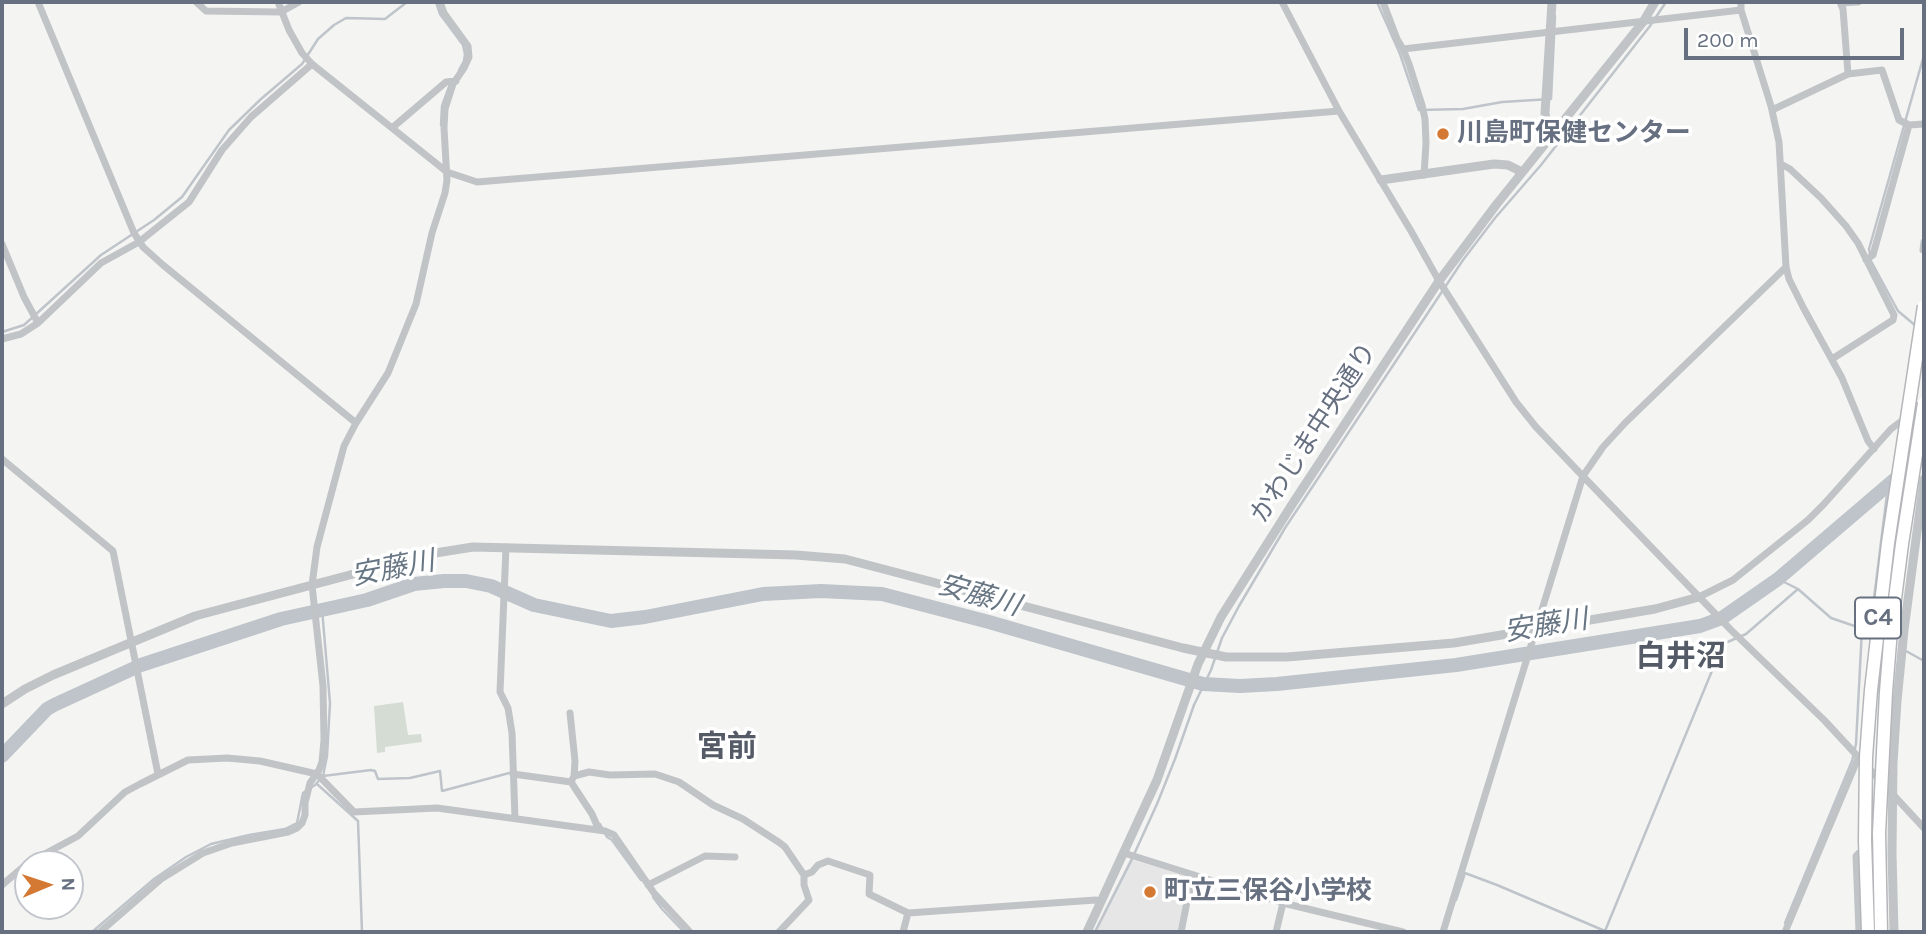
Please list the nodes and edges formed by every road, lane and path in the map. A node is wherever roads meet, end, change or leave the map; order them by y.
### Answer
1 (38, 2) edge
2 (196, 2) edge
3 (278, 2) edge
4 (299, 2) edge
5 (440, 2) edge
6 (1282, 2) edge
7 (1383, 2) edge
8 (1552, 2) edge
9 (1655, 2) edge
10 (1840, 2) edge
11 (1858, 2) edge
12 (1741, 6) edge
13 (281, 12) junction
14 (1650, 20) junction
15 (1551, 32) junction
16 (1403, 49) junction
17 (312, 64) junction
18 (1849, 74) junction
19 (456, 81) junction
20 (1772, 110) junction
21 (1339, 111) junction
22 (1924, 124) edge
23 (1909, 125) junction
24 (392, 128) junction
25 (1554, 132) junction
26 (1781, 164) junction
27 (447, 172) junction
28 (1522, 173) junction
29 (1424, 175) junction
30 (1381, 180) junction
31 (139, 242) junction
32 (2, 244) edge
33 (1866, 260) junction
34 (1786, 267) junction
35 (1439, 281) junction
36 (1924, 306) edge
37 (38, 323) junction
38 (2, 340) edge
39 (1832, 359) junction
40 (1924, 404) edge
41 (356, 424) junction
42 (1874, 449) junction
43 (2, 459) edge
44 (1583, 476) junction
45 (1924, 479) edge
46 (506, 547) junction
47 (312, 585) junction
48 (1699, 597) junction
49 (1537, 630) junction
50 (134, 648) junction
51 (1203, 653) junction
52 (2, 704) edge
53 (570, 713) dead end
54 (1859, 756) junction
55 (158, 774) junction
56 (317, 774) junction
57 (513, 774) junction
58 (573, 779) junction
59 (1893, 795) junction
60 (515, 818) junction
61 (1924, 828) edge
62 (599, 830) junction
63 (1124, 853) junction
64 (1892, 853) junction
65 (735, 858) dead end
66 (804, 875) junction
67 (1195, 875) junction
68 (2, 884) edge
69 (648, 885) junction
70 (1101, 902) junction
71 (1283, 903) junction
72 (908, 913) junction
73 (100, 932) edge
74 (690, 932) edge
75 (779, 932) edge
76 (903, 932) edge
77 (1087, 932) edge
78 (1181, 932) edge
79 (1276, 932) edge
80 (1403, 932) edge
81 (1443, 932) edge
82 (1785, 932) edge
83 (1859, 932) edge
84 (1868, 932) edge
85 (1881, 932) edge
86 (1894, 932) edge

1 - 31 street
2 - 13 street
3 - 13 street
4 - 13 street
5 - 19 street
6 - 21 street
7 - 16 street
8 - 15 street
9 - 14 street, かわじま中央通り
10 - 11 street
10 - 18 street
12 - 14 street
12 - 20 street
13 - 17 street
14 - 15 street
14 - 25 street, かわじま中央通り
15 - 16 street
15 - 25 street
16 - 29 street
17 - 24 street
17 - 31 street
18 - 20 street
18 - 23 street
19 - 24 street
19 - 27 street
20 - 26 street
21 - 27 street
21 - 30 street
22 - 23 street
23 - 33 street
24 - 27 street
25 - 28 street, かわじま中央通り
26 - 33 street
26 - 34 street
27 - 41 street
28 - 29 street
28 - 35 street, かわじま中央通り
29 - 30 street
30 - 35 street
31 - 37 street
31 - 41 street
32 - 37 street
33 - 39 street
34 - 39 street
34 - 44 street
35 - 44 street
35 - 51 street, かわじま中央通り
36 - 84 highway, C4, bridge
37 - 38 street
39 - 42 street
40 - 42 street
40 - 85 highway, C4, bridge
41 - 47 street
42 - 48 street
43 - 50 street
44 - 48 street
44 - 49 street
45 - 59 street
46 - 47 street
46 - 51 street
46 - 57 street
47 - 50 street
47 - 56 street
48 - 49 street
48 - 54 street
49 - 51 street
49 - 81 street
50 - 52 street
50 - 55 street
51 - 63 street, かわじま中央通り
53 - 58 street
54 - 59 street
54 - 82 street
55 - 56 street
55 - 68 street
56 - 60 street
56 - 73 street
57 - 58 street
57 - 60 street
58 - 62 street
58 - 66 street
59 - 61 street
59 - 64 street
60 - 62 street
62 - 69 street
63 - 67 street
63 - 70 street, かわじま中央通り
64 - 83 street
64 - 86 street
65 - 69 street
66 - 72 street
66 - 75 street
67 - 71 street
67 - 78 street
69 - 74 street
70 - 72 street
70 - 77 street, かわじま中央通り
71 - 79 street
71 - 80 street
72 - 76 street

